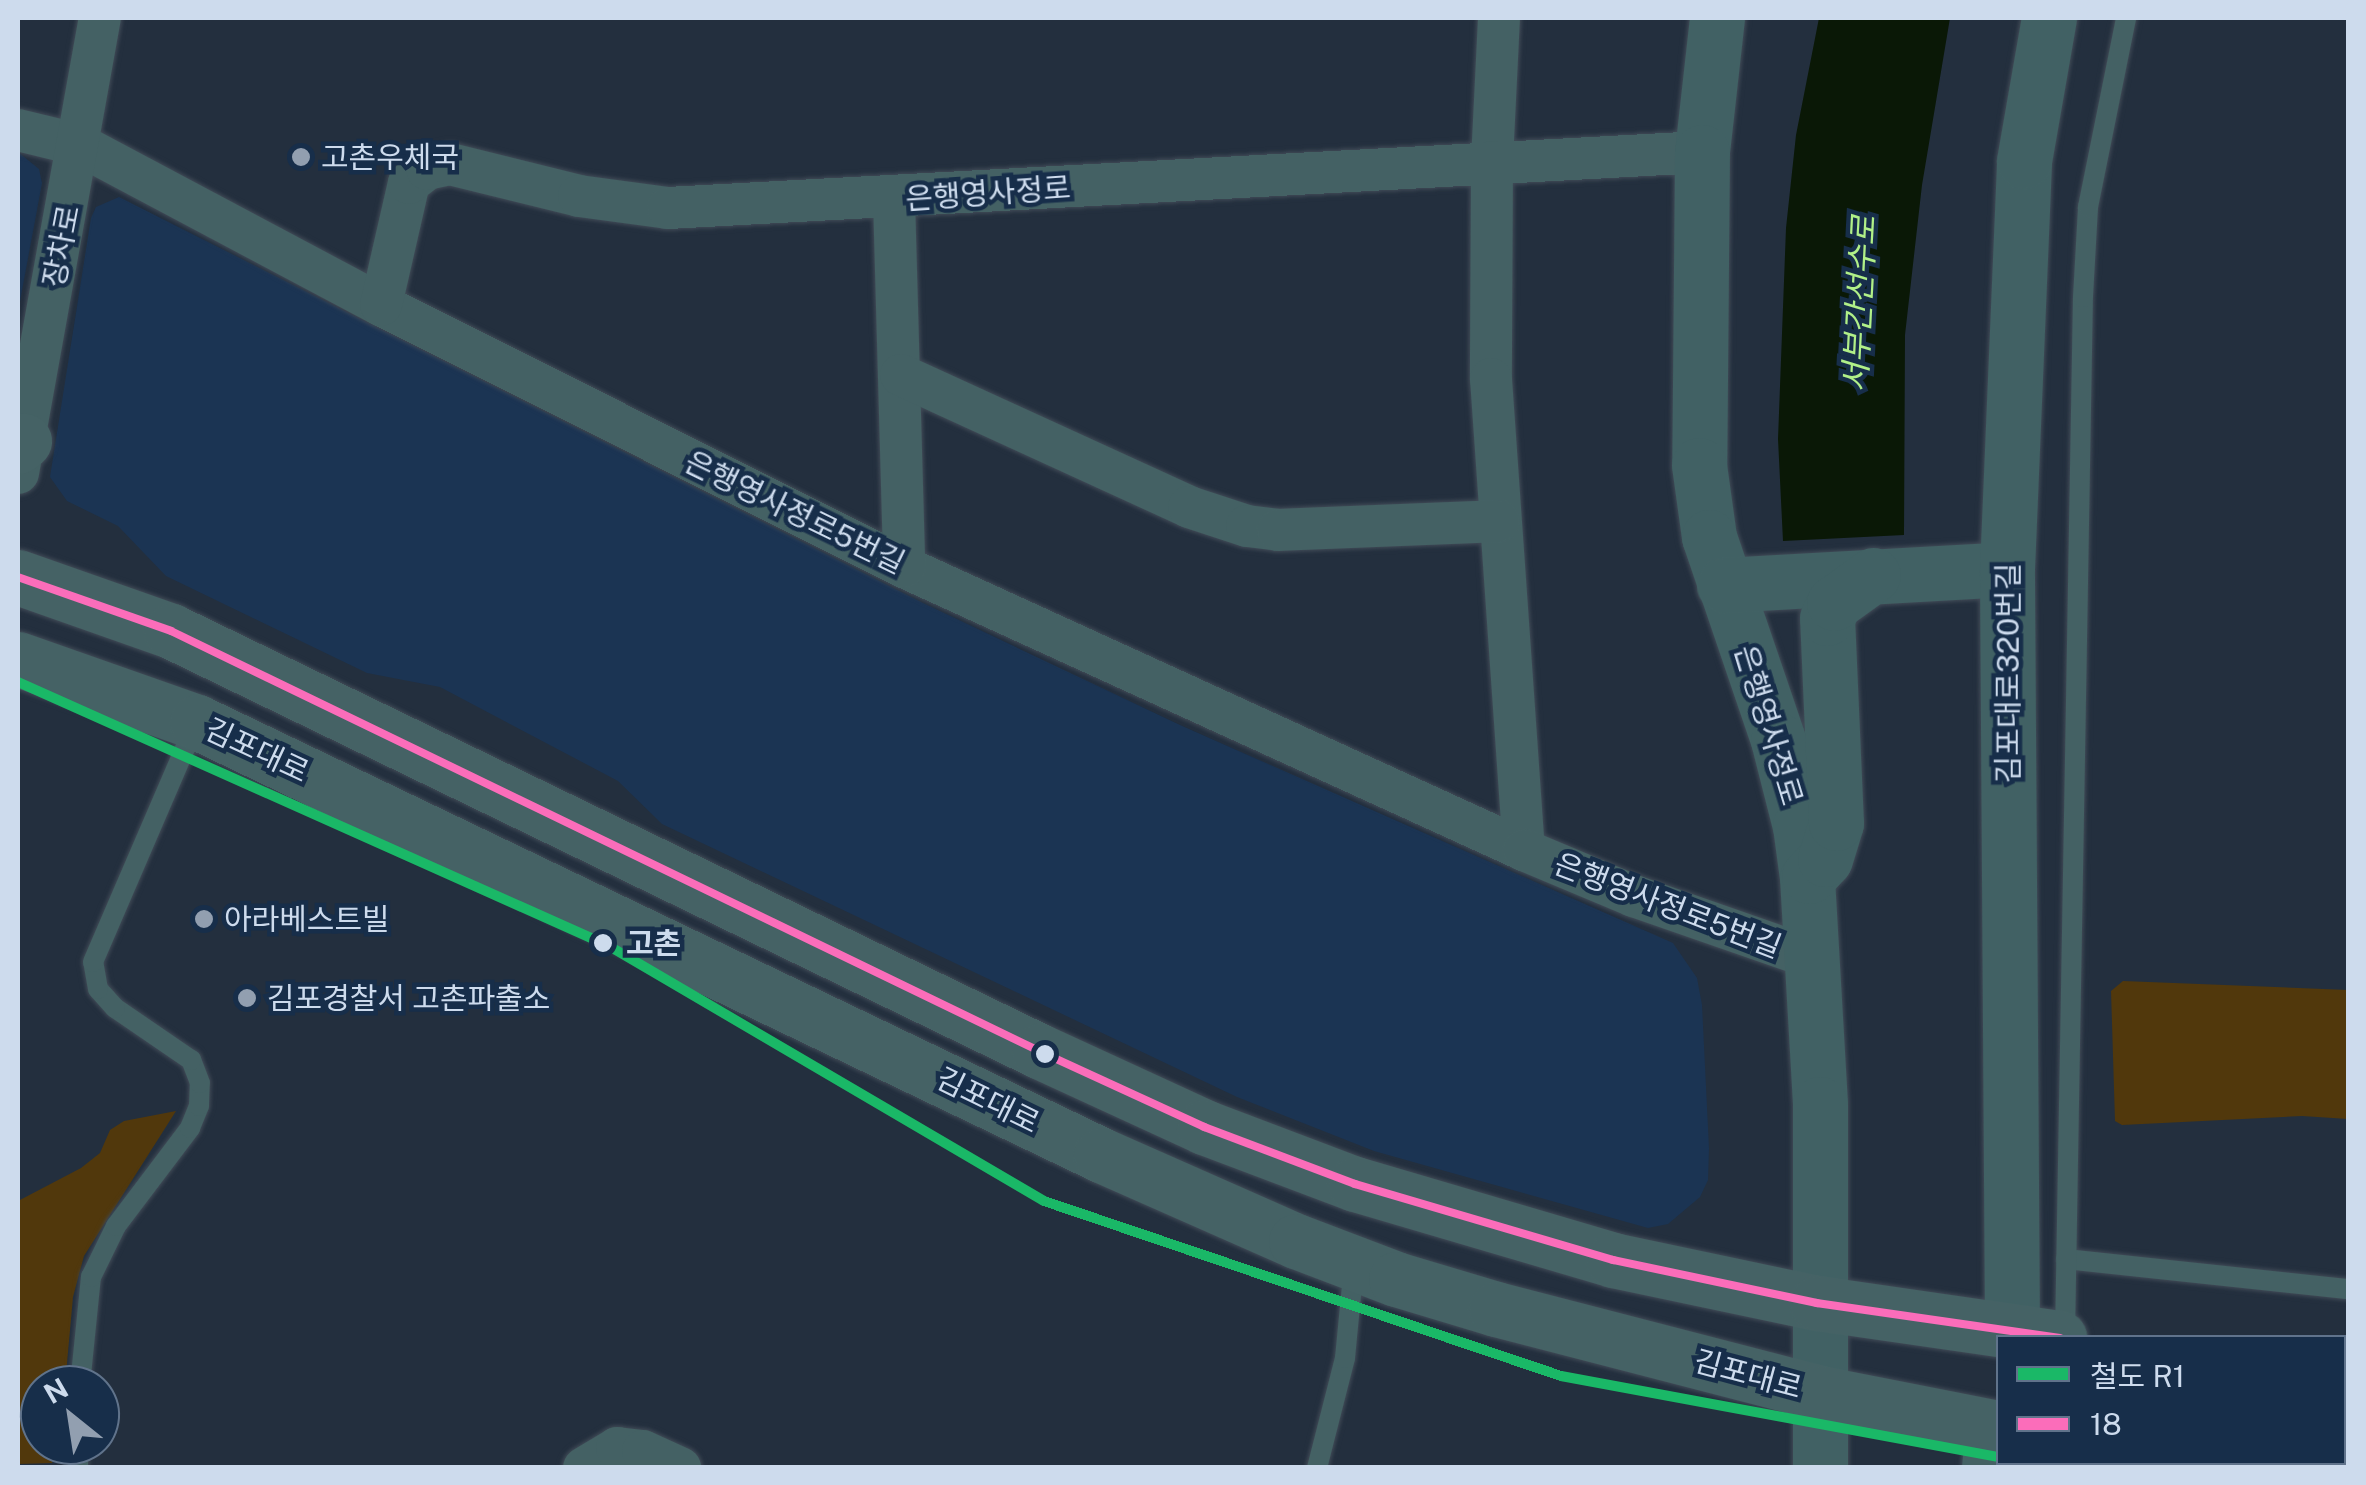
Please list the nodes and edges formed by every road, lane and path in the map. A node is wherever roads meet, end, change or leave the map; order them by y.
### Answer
1 (100, 18) edge
2 (1499, 18) edge
3 (1717, 18) edge
4 (2049, 18) edge
5 (2126, 18) edge
6 (18, 130) edge
7 (80, 145) junction
8 (1702, 152) junction
9 (1492, 162) junction
10 (894, 199) junction
11 (381, 305) junction
12 (900, 375) junction
13 (20, 454) edge
14 (1499, 520) junction
15 (904, 567) junction
16 (2006, 569) junction
17 (18, 576) edge
18 (1873, 576) junction
19 (1724, 585) junction
20 (18, 659) edge
21 (196, 722) junction
22 (1524, 850) junction
23 (1807, 878) junction
24 (1812, 958) junction
25 (2066, 1259) junction
26 (1354, 1263) junction
27 (2348, 1289) edge
28 (1817, 1303) junction
29 (2045, 1335) edge
30 (82, 1365) edge
31 (1820, 1393) junction
32 (1989, 1441) edge
33 (584, 1468) edge
34 (680, 1468) edge
35 (1317, 1468) edge
36 (1820, 1468) edge

1 - 7 street, 장차로
2 - 9 street, 은행영사정로5번길
3 - 8 street, 은행영사정로
4 - 16 street, 김포대로320번길
5 - 25 lane
6 - 7 street, 은행영사정로5번길
7 - 11 street, 은행영사정로5번길
7 - 13 street, 장차로
8 - 9 street, 은행영사정로
8 - 19 street, 은행영사정로
9 - 10 street, 은행영사정로
9 - 14 street, 은행영사정로5번길
10 - 11 street, 은행영사정로
10 - 12 street
11 - 15 street, 은행영사정로5번길
12 - 14 street
12 - 15 street
14 - 22 street, 은행영사정로5번길
15 - 22 street, 은행영사정로5번길
16 - 18 street
16 - 29 street, 김포대로320번길
17 - 28 main road
18 - 19 street
18 - 23 street
19 - 23 street, 은행영사정로
20 - 21 main road, 김포대로
21 - 26 main road, 김포대로
21 - 30 lane
22 - 24 street, 은행영사정로5번길
23 - 24 street, 은행영사정로
24 - 28 street, 은행영사정로
25 - 27 lane
25 - 29 lane
26 - 31 main road, 김포대로
26 - 35 lane
28 - 29 main road
28 - 31 street, 은행영사정로
31 - 32 main road, 김포대로
31 - 36 street, 은행영사정로
33 - 34 street

